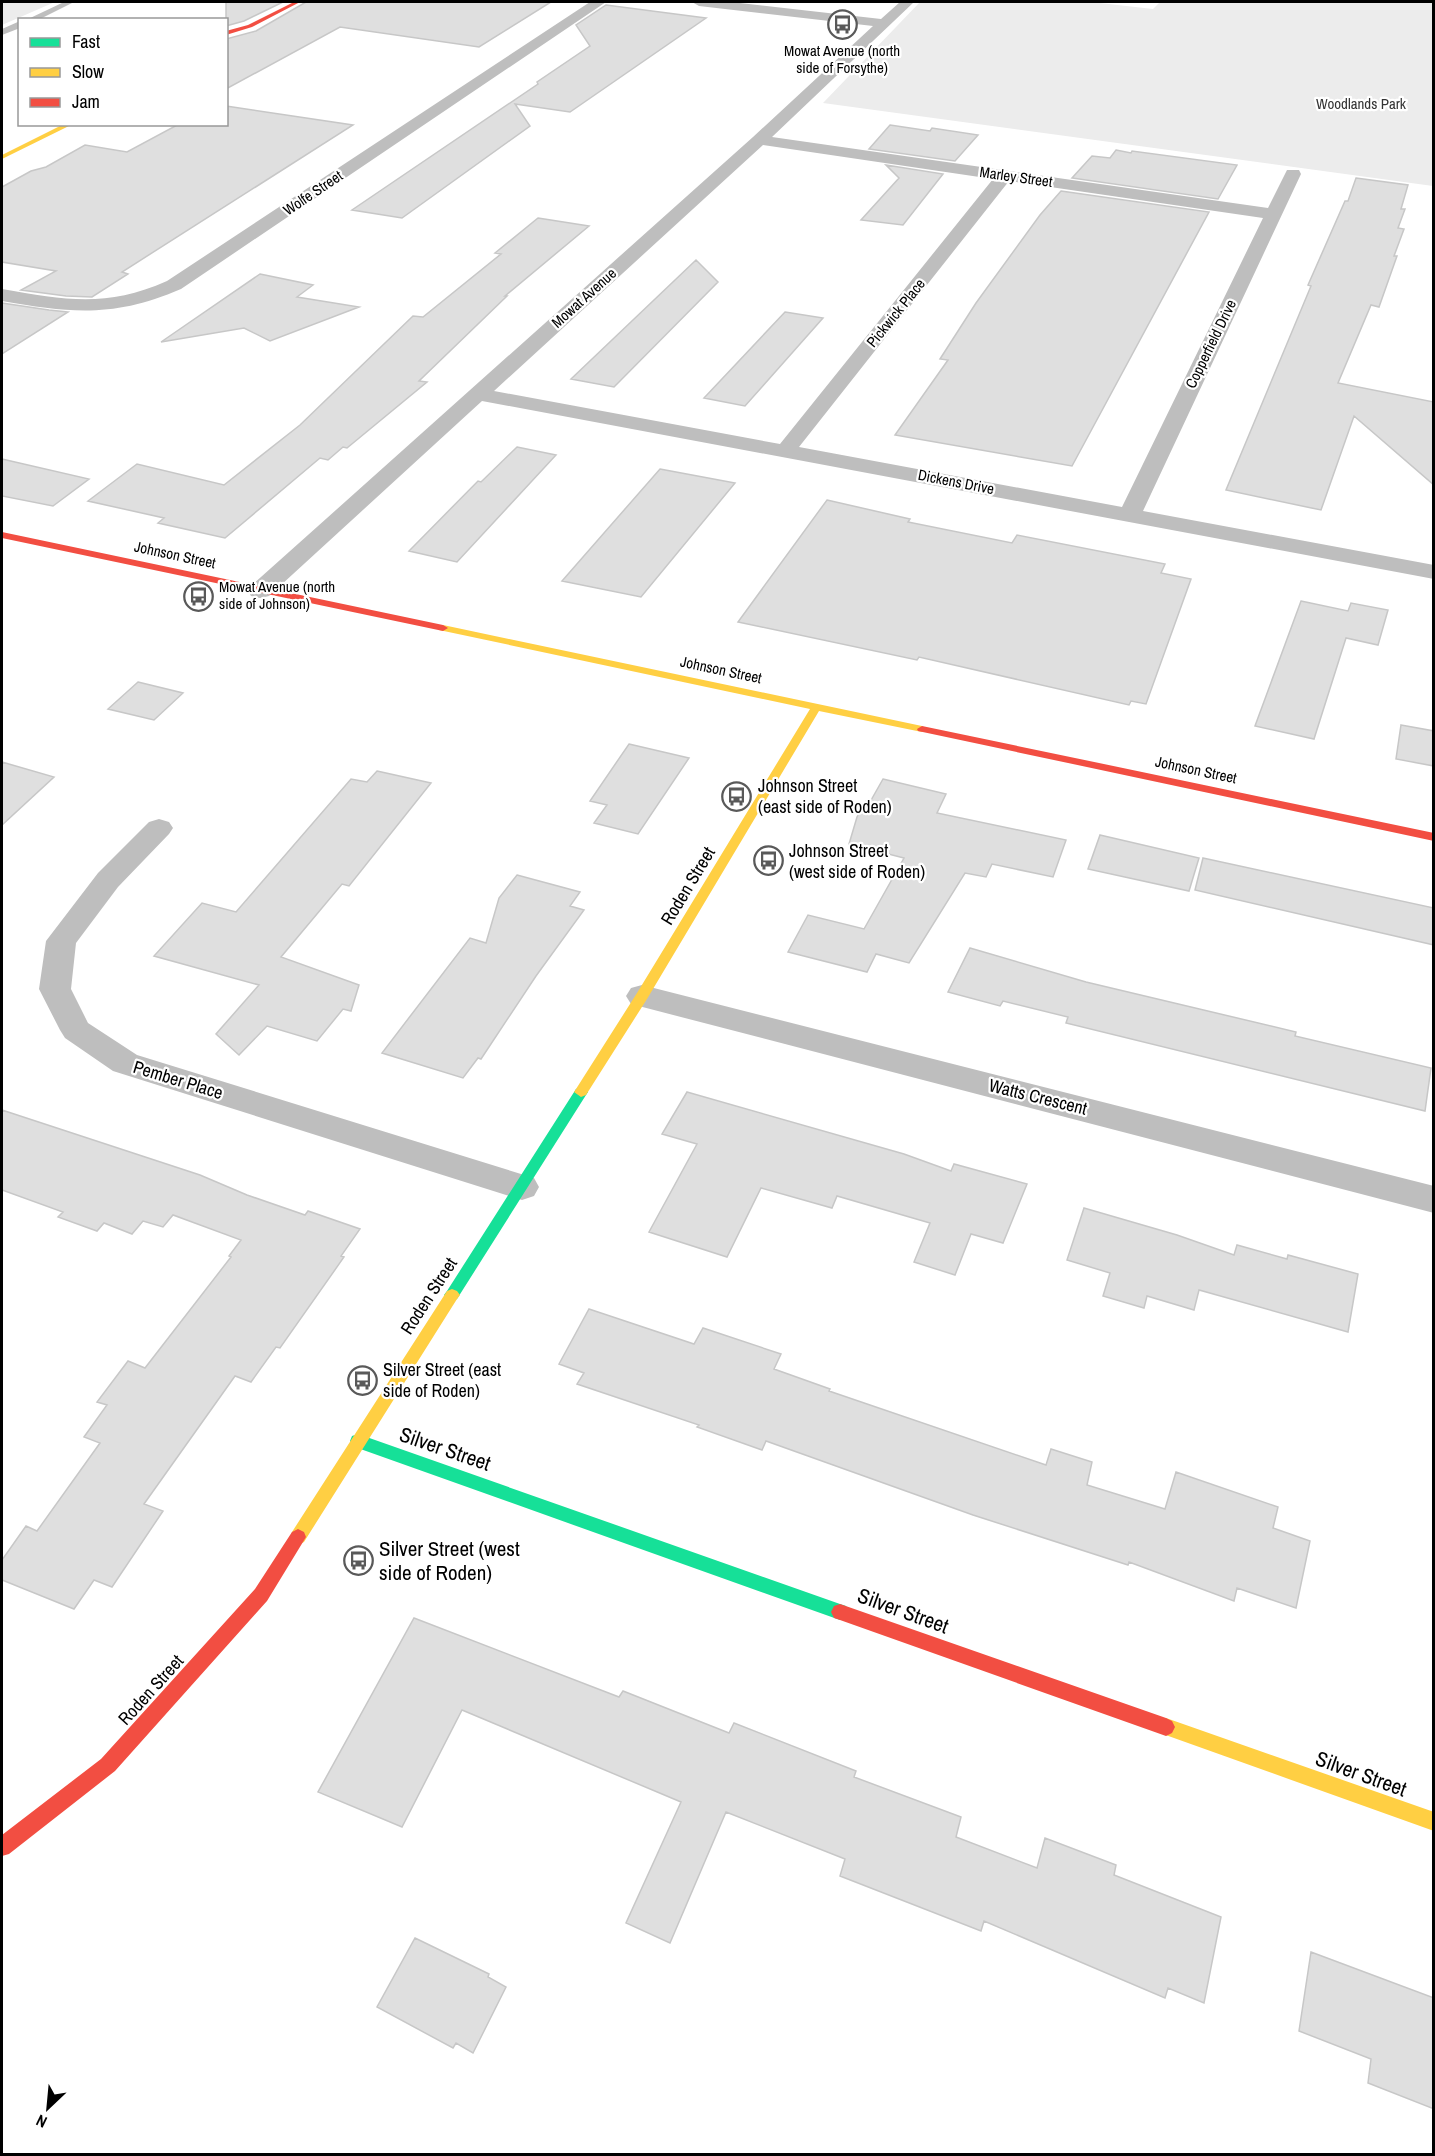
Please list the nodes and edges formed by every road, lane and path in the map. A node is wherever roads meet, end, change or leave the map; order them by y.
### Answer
1 (70, 2) edge
2 (297, 2) edge
3 (599, 2) edge
4 (699, 2) edge
5 (907, 2) edge
6 (34, 18) edge
7 (883, 23) junction
8 (18, 25) edge
9 (250, 26) junction
10 (2, 32) edge
11 (228, 32) edge
12 (228, 47) edge
13 (63, 126) edge
14 (759, 140) junction
15 (2, 157) edge
16 (1293, 174) dead end
17 (1005, 175) junction
18 (1274, 214) junction
19 (2, 295) edge
20 (478, 394) junction
21 (786, 450) junction
22 (1130, 514) junction
23 (2, 535) edge
24 (1434, 572) edge
25 (260, 591) junction
26 (816, 707) junction
27 (159, 828) dead end
28 (1434, 837) edge
29 (642, 996) junction
30 (522, 1187) junction
31 (1434, 1200) edge
32 (358, 1441) junction
33 (1434, 1822) edge
34 (2, 1847) edge

1 - 6 lane
2 - 9 street
3 - 19 street, Wolfe Street
4 - 7 street
5 - 7 street, Mowat Avenue
7 - 14 street, Mowat Avenue
8 - 10 lane
9 - 11 street
9 - 12 street
13 - 15 street
14 - 17 street, Marley Street
14 - 20 street, Mowat Avenue
16 - 18 street, Copperfield Drive
17 - 18 street, Marley Street
17 - 21 street, Pickwick Place
18 - 22 street, Copperfield Drive
20 - 21 street, Dickens Drive
20 - 25 street, Mowat Avenue
21 - 22 street, Dickens Drive
22 - 24 street, Dickens Drive
23 - 25 street, Johnson Street
25 - 26 street, Johnson Street
26 - 28 street, Johnson Street
26 - 29 street, Roden Street
27 - 30 street, Pember Place
29 - 30 street, Roden Street
29 - 31 street, Watts Crescent
30 - 32 street, Roden Street
32 - 33 street, Silver Street
32 - 34 street, Roden Street

